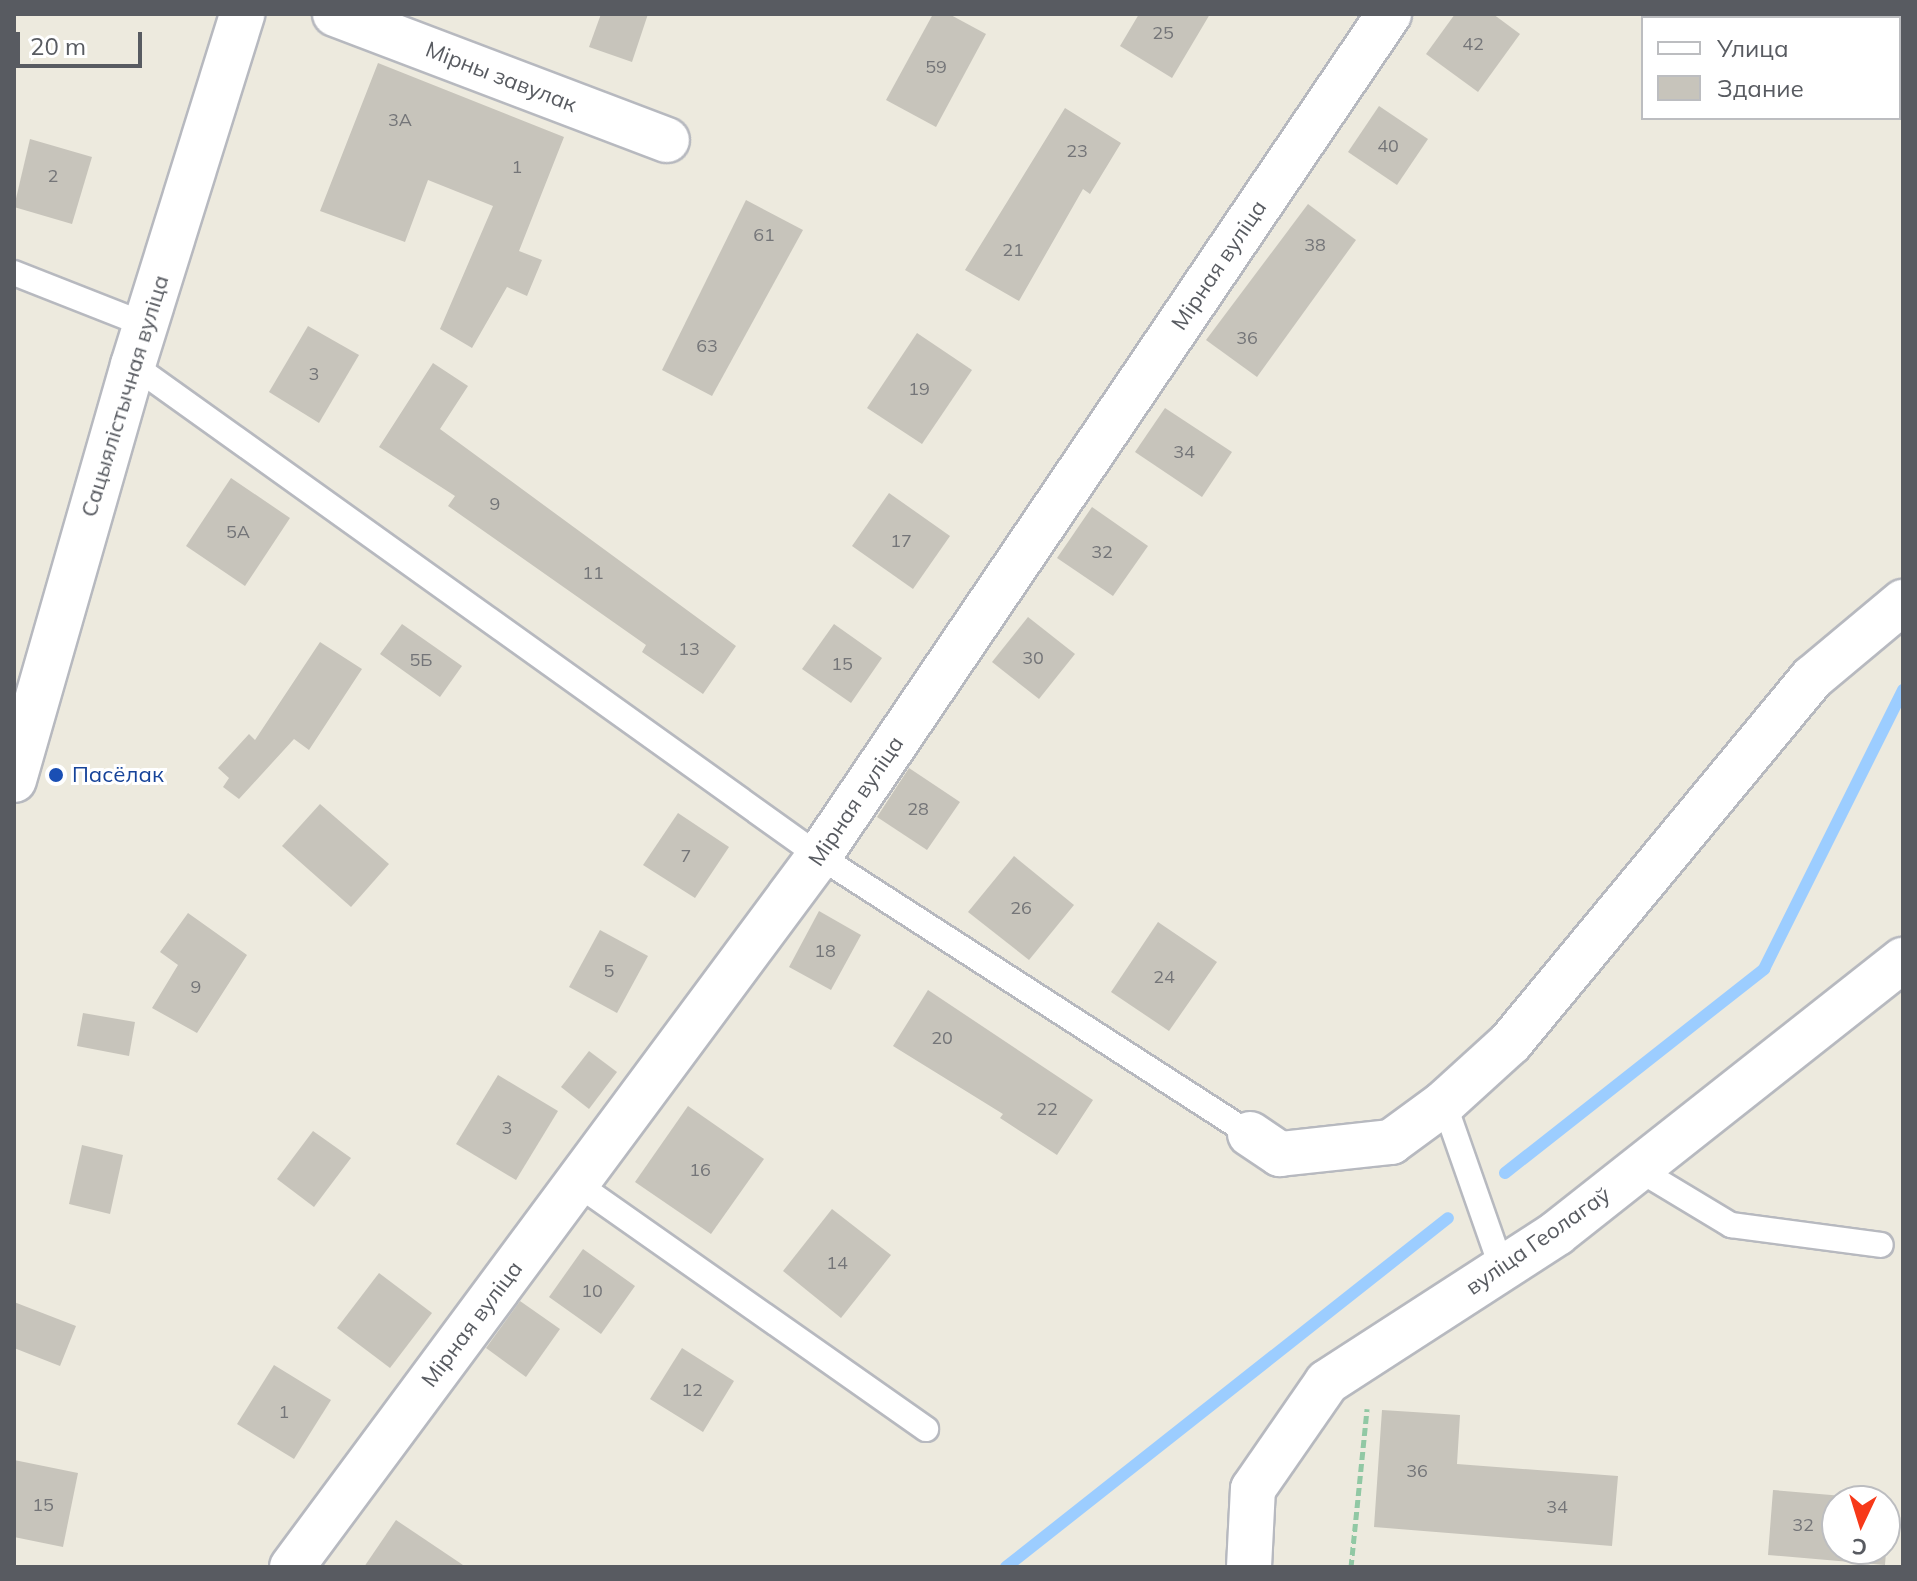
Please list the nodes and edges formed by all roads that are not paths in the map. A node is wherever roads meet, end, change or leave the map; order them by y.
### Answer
1 (242, 14) edge
2 (335, 14) edge
3 (1389, 14) edge
4 (667, 140) dead end
5 (14, 273) edge
6 (139, 345) junction
7 (1903, 602) edge
8 (20, 723) edge
9 (14, 780) edge
10 (819, 856) junction
11 (1903, 960) edge
12 (1444, 1103) junction
13 (1250, 1134) joint
14 (1638, 1169) junction
15 (576, 1183) junction
16 (1881, 1245) dead end
17 (1502, 1269) junction
18 (926, 1429) dead end
19 (292, 1567) edge
20 (1249, 1567) edge

1 - 6 street, Сацыялістычная вуліца
2 - 4 street, Мірны завулак
3 - 10 street, Мірная вуліца
5 - 6 lane
6 - 8 street, Сацыялістычная вуліца
6 - 10 lane
7 - 12 street
8 - 9 street, Сацыялістычная вуліца
10 - 13 lane
10 - 15 street, Мірная вуліца
11 - 14 street, вуліца Геолагаў
12 - 13 street
12 - 17 lane
14 - 16 lane
14 - 17 street, вуліца Геолагаў
15 - 18 lane
15 - 19 street, Мірная вуліца
17 - 20 street, вуліца Геолагаў

